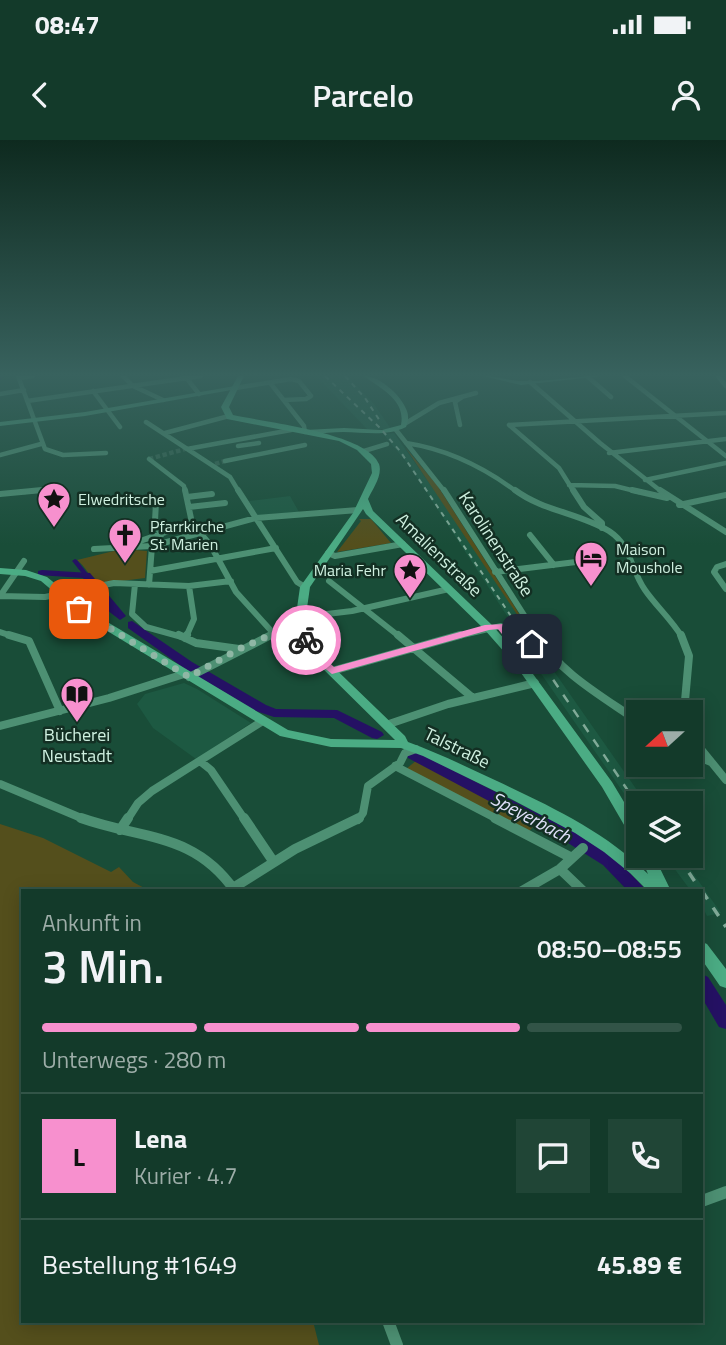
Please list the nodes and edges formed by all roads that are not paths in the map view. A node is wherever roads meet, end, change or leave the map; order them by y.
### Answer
1 (37, 432) edge
2 (276, 432) edge
3 (317, 432) edge
4 (338, 432) edge
5 (396, 432) edge
6 (517, 432) edge
7 (587, 432) edge
8 (695, 432) edge
9 (165, 433) edge
10 (329, 434) junction
11 (254, 437) junction
12 (726, 439) edge
13 (706, 441) junction
14 (259, 443) junction
15 (406, 443) junction
16 (41, 444) junction
17 (387, 444) dead end
18 (305, 445) dead end
19 (238, 446) dead end
20 (186, 449) junction
21 (266, 451) junction
22 (364, 451) junction
23 (106, 453) dead end
24 (609, 453) junction
25 (0, 455) edge
26 (726, 456) edge
27 (148, 460) dead end
28 (225, 461) tunnel mouth
29 (726, 463) edge
30 (645, 480) junction
31 (569, 485) junction
32 (60, 488) dead end
33 (0, 494) edge
34 (212, 495) dead end
35 (726, 495) edge
36 (187, 497) junction
37 (670, 498) junction
38 (364, 500) junction
39 (156, 502) dead end
40 (225, 503) dead end
41 (679, 505) junction
42 (188, 507) junction
43 (356, 514) junction
44 (372, 515) junction
45 (256, 517) junction
46 (192, 523) junction
47 (602, 528) junction
48 (159, 533) junction
49 (198, 533) junction
50 (726, 533) edge
51 (530, 535) dead end
52 (169, 541) junction
53 (403, 544) junction
54 (152, 546) junction
55 (123, 547) junction
56 (276, 548) junction
57 (94, 549) dead end
58 (328, 553) junction
59 (218, 558) junction
60 (576, 562) dead end
61 (726, 564) edge
62 (554, 565) junction
63 (21, 566) junction
64 (150, 570) junction
65 (0, 571) edge
66 (495, 572) junction
67 (231, 581) junction
68 (329, 581) dead end
69 (135, 584) junction
70 (149, 585) junction
71 (189, 586) junction
72 (305, 587) junction
73 (449, 589) junction
74 (726, 589) edge
75 (64, 594) junction
76 (0, 596) edge
77 (366, 608) junction
78 (301, 620) junction
79 (488, 627) junction
80 (0, 632) edge
81 (274, 634) junction
82 (185, 638) junction
83 (541, 643) junction
84 (413, 647) junction
85 (239, 649) junction
86 (332, 671) junction
87 (192, 674) junction
88 (535, 683) junction
89 (473, 698) junction
90 (685, 700) edge
91 (60, 711) junction
92 (626, 713) edge
93 (261, 722) junction
94 (389, 724) junction
95 (0, 726) edge
96 (386, 742) junction
97 (402, 750) junction
98 (704, 752) edge
99 (704, 759) edge
100 (201, 762) junction
101 (713, 763) junction
102 (396, 766) junction
103 (726, 780) edge
104 (0, 784) edge
105 (626, 817) edge
106 (120, 830) junction
107 (583, 848) dead end
108 (572, 858) junction
109 (273, 861) junction
110 (626, 862) edge
111 (634, 868) edge
112 (652, 868) edge
113 (560, 869) junction
114 (234, 889) edge
115 (525, 889) edge
116 (581, 889) edge
117 (655, 889) edge
118 (663, 889) edge
119 (703, 949) edge
120 (726, 981) edge
121 (726, 1192) edge
122 (703, 1201) edge
123 (389, 1323) edge
124 (397, 1345) edge

1 - 16 street
2 - 11 street
3 - 10 main road
4 - 10 street
5 - 15 street, Karolinenstraße
6 - 31 street
7 - 24 street
8 - 13 street
9 - 20 street
10 - 22 main road
11 - 14 street
11 - 20 street
12 - 13 street
13 - 24 street
13 - 26 street
14 - 19 street
14 - 21 street
15 - 47 street
15 - 66 street, Karolinenstraße
16 - 23 street
16 - 25 street
17 - 22 street
18 - 21 street
20 - 45 street
21 - 28 street
22 - 38 main road
24 - 30 street
27 - 36 street
29 - 30 street
30 - 37 street
31 - 37 street
31 - 47 street
32 - 33 street
34 - 36 street
35 - 41 street
36 - 42 street
37 - 41 street
38 - 43 main road
38 - 44 main road, Amalienstraße
39 - 48 street
40 - 42 street
41 - 50 street
42 - 46 street
43 - 44 main road
43 - 45 street
43 - 58 main road
44 - 53 main road, Amalienstraße
45 - 49 street
45 - 56 street
46 - 48 street
46 - 49 street
47 - 90 street
48 - 52 street
48 - 55 street
49 - 52 street
49 - 59 street
51 - 62 street
52 - 54 street
53 - 58 street
53 - 73 main road, Amalienstraße
54 - 55 street
54 - 64 street
55 - 57 street
56 - 59 street
56 - 72 street
58 - 72 main road
59 - 64 street
59 - 67 street
60 - 62 street
61 - 74 street
62 - 66 street
63 - 65 main road
63 - 75 main road
63 - 76 street
64 - 70 street
66 - 83 street, Karolinenstraße
67 - 71 street
67 - 81 street
68 - 77 street
69 - 70 street
69 - 75 street
69 - 82 street
70 - 71 street
71 - 82 street
72 - 78 main road
73 - 77 street
73 - 79 main road, Amalienstraße
75 - 76 street
75 - 87 main road
77 - 78 street
77 - 84 street
78 - 81 street
78 - 86 main road, Talstraße
79 - 83 street
79 - 84 street
79 - 88 main road, Amalienstraße
80 - 91 street
81 - 85 street
82 - 85 street
83 - 92 street, Karolinenstraße
84 - 86 street
84 - 89 street
85 - 87 street
86 - 94 main road, Talstraße
87 - 91 street
87 - 93 main road
88 - 89 street
88 - 105 main road, Amalienstraße
89 - 94 street
91 - 95 street
93 - 96 main road
93 - 100 street
94 - 96 main road
94 - 97 main road, Talstraße
96 - 97 main road
97 - 102 street
97 - 110 main road, Talstraße
98 - 101 street
99 - 101 street
100 - 106 street
100 - 109 street
101 - 103 street
102 - 108 street
102 - 109 street
104 - 106 street
106 - 114 street
107 - 108 street
108 - 113 street
109 - 114 street
111 - 117 main road, Talstraße
112 - 118 main road
113 - 115 street
113 - 116 street
119 - 120 main road
121 - 122 street
123 - 124 street

